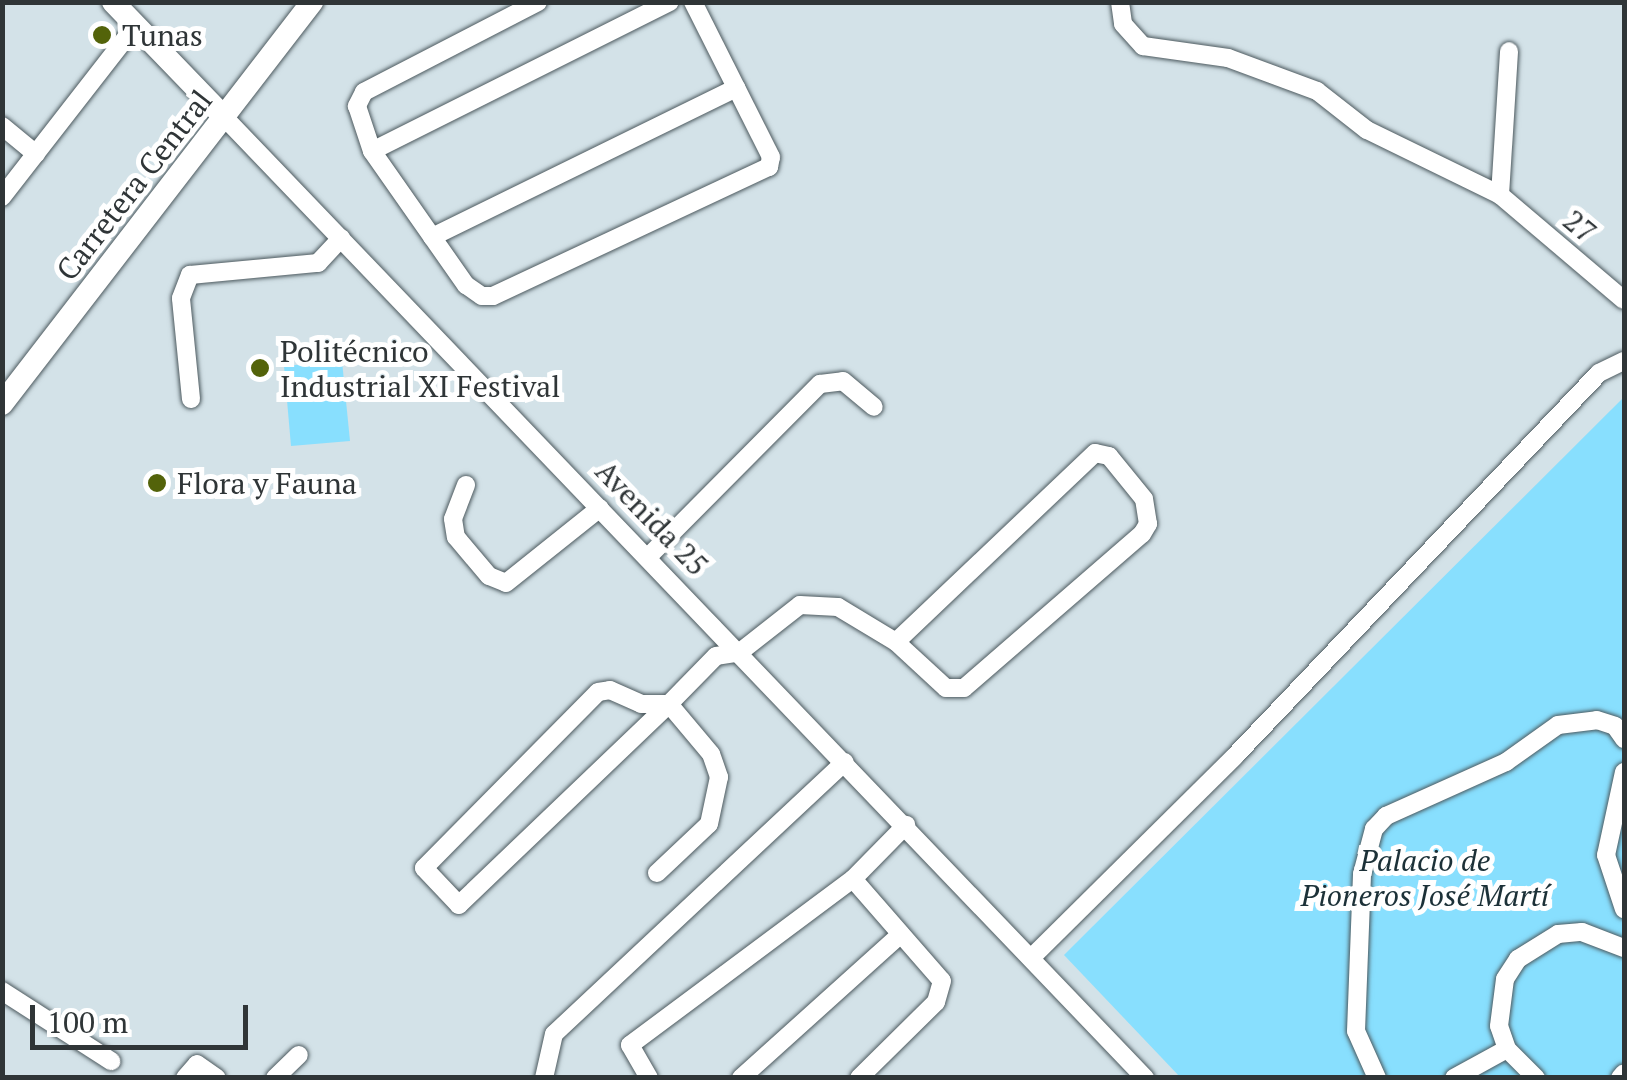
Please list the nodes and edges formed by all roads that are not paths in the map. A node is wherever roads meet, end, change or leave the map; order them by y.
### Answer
1 (113, 2) edge
2 (312, 2) edge
3 (538, 2) edge
4 (670, 2) edge
5 (693, 2) edge
6 (1120, 2) edge
7 (135, 26) junction
8 (1509, 51) dead end
9 (190, 83) junction
10 (736, 88) junction
11 (225, 118) junction
12 (2, 126) edge
13 (372, 150) junction
14 (36, 154) junction
15 (192, 156) junction
16 (1500, 195) junction
17 (2, 197) edge
18 (432, 237) junction
19 (340, 238) junction
20 (1624, 300) edge
21 (1624, 361) edge
22 (192, 398) dead end
23 (2, 404) edge
24 (874, 407) dead end
25 (466, 485) dead end
26 (600, 508) junction
27 (648, 557) junction
28 (896, 642) junction
29 (740, 652) junction
30 (669, 704) junction
31 (1624, 739) edge
32 (845, 762) junction
33 (1624, 772) edge
34 (906, 825) junction
35 (657, 872) dead end
36 (853, 879) junction
37 (1624, 909) edge
38 (901, 934) junction
39 (1624, 948) edge
40 (1031, 958) junction
41 (2, 991) edge
42 (1507, 1049) junction
43 (299, 1055) dead end
44 (112, 1061) dead end
45 (186, 1078) edge
46 (217, 1078) edge
47 (275, 1078) edge
48 (544, 1078) edge
49 (649, 1078) edge
50 (740, 1078) edge
51 (859, 1078) edge
52 (1145, 1078) edge
53 (1378, 1078) edge
54 (1454, 1078) edge
55 (1536, 1078) edge

1 - 7 main road, Avenida 25
2 - 11 main road, Carretera Central
3 - 13 street
4 - 13 street
5 - 10 street
6 - 16 street, 27
7 - 9 main road, Avenida 25
7 - 14 street
8 - 16 street
9 - 11 main road, Avenida 25
9 - 15 main road
10 - 18 street
10 - 18 street
11 - 15 main road, Carretera Central
11 - 19 street, Avenida 25
12 - 14 street
13 - 18 street
14 - 17 street
15 - 23 main road, Carretera Central
16 - 20 street, 27
19 - 22 street
19 - 26 street, Avenida 25
21 - 40 street
24 - 27 street
25 - 26 street
26 - 27 street, Avenida 25
27 - 29 street, Avenida 25
28 - 28 street
28 - 29 street
29 - 30 street
29 - 32 street, Avenida 25
30 - 30 street
30 - 35 street
31 - 53 street
32 - 34 street, Avenida 25
32 - 48 street
33 - 37 street
34 - 36 street
34 - 40 street, Avenida 25
36 - 38 street
36 - 49 street
38 - 50 street
38 - 51 street
39 - 42 street
40 - 52 street, Avenida 25
41 - 44 street
42 - 54 street
42 - 55 street
43 - 47 street
45 - 46 street

